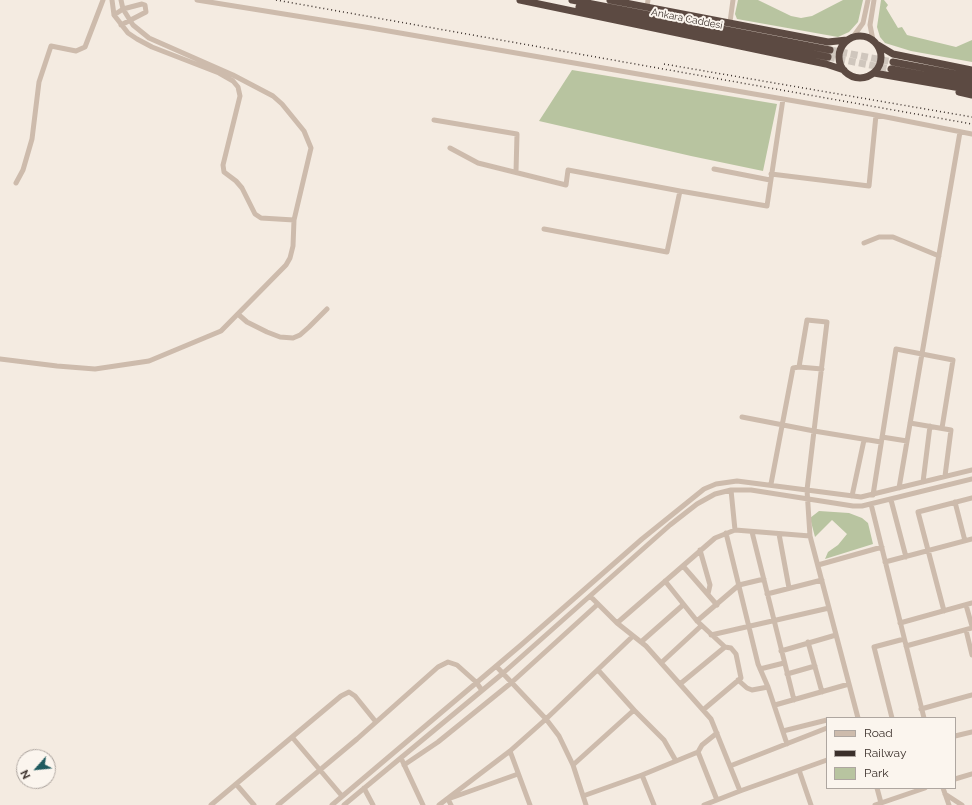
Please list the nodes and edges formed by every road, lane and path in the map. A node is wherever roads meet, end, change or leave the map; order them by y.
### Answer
1 (103, 0) edge
2 (112, 0) edge
3 (121, 0) edge
4 (197, 0) edge
5 (520, 0) edge
6 (542, 0) edge
7 (572, 0) edge
8 (610, 0) edge
9 (734, 0) edge
10 (868, 0) edge
11 (874, 0) edge
12 (647, 3) edge
13 (123, 9) junction
14 (114, 15) junction
15 (130, 20) junction
16 (730, 22) junction
17 (121, 25) junction
18 (850, 39) junction
19 (875, 42) junction
20 (844, 70) junction
21 (972, 70) edge
22 (874, 73) junction
23 (972, 77) edge
24 (939, 84) junction
25 (972, 84) edge
26 (972, 90) edge
27 (972, 95) edge
28 (783, 99) junction
29 (876, 115) junction
30 (434, 120) dead end
31 (960, 132) junction
32 (972, 134) edge
33 (450, 148) dead end
34 (714, 169) dead end
35 (516, 172) junction
36 (771, 174) junction
37 (770, 180) junction
38 (16, 183) dead end
39 (680, 191) junction
40 (294, 220) junction
41 (544, 229) dead end
42 (864, 243) dead end
43 (939, 256) junction
44 (327, 309) dead end
45 (239, 315) junction
46 (922, 355) junction
47 (0, 359) edge
48 (799, 367) junction
49 (822, 369) junction
50 (742, 417) dead end
51 (910, 423) junction
52 (782, 426) junction
53 (930, 426) junction
54 (942, 428) junction
55 (814, 431) junction
56 (864, 440) junction
57 (881, 440) junction
58 (907, 441) junction
59 (972, 470) edge
60 (945, 476) junction
61 (972, 479) edge
62 (923, 482) junction
63 (771, 484) junction
64 (899, 488) junction
65 (731, 490) junction
66 (807, 490) junction
67 (873, 495) junction
68 (852, 496) junction
69 (972, 498) edge
70 (806, 499) junction
71 (891, 500) junction
72 (955, 502) junction
73 (871, 504) junction
74 (735, 530) junction
75 (752, 532) junction
76 (726, 534) junction
77 (779, 534) junction
78 (810, 536) junction
79 (972, 539) edge
80 (965, 540) junction
81 (882, 547) junction
82 (700, 550) junction
83 (928, 551) junction
84 (906, 556) junction
85 (885, 562) junction
86 (818, 565) junction
87 (683, 566) junction
88 (764, 579) junction
89 (822, 580) junction
90 (666, 581) junction
91 (739, 585) junction
92 (790, 588) junction
93 (708, 594) junction
94 (768, 594) junction
95 (590, 596) junction
96 (598, 604) junction
97 (972, 604) edge
98 (683, 605) junction
99 (717, 605) junction
100 (966, 605) junction
101 (829, 608) junction
102 (944, 611) junction
103 (697, 621) junction
104 (774, 621) junction
105 (617, 623) junction
106 (900, 623) junction
107 (701, 626) junction
108 (749, 626) junction
109 (972, 627) edge
110 (966, 630) junction
111 (711, 635) junction
112 (836, 635) junction
113 (633, 636) junction
114 (904, 639) junction
115 (641, 642) junction
116 (808, 642) junction
117 (906, 646) junction
118 (725, 647) junction
119 (781, 651) junction
120 (972, 655) edge
121 (661, 663) junction
122 (784, 663) junction
123 (496, 666) junction
124 (814, 666) junction
125 (760, 669) junction
126 (598, 670) junction
127 (502, 674) junction
128 (787, 674) junction
129 (738, 680) junction
130 (476, 682) junction
131 (511, 683) junction
132 (680, 684) junction
133 (849, 684) junction
134 (768, 687) junction
135 (481, 689) junction
136 (822, 692) junction
137 (972, 696) edge
138 (794, 700) junction
139 (775, 705) junction
140 (921, 709) junction
141 (634, 710) junction
142 (703, 710) junction
143 (856, 717) edge
144 (892, 717) edge
145 (924, 717) edge
146 (546, 719) junction
147 (826, 720) edge
148 (376, 722) junction
149 (826, 728) edge
150 (783, 731) junction
151 (972, 732) edge
152 (717, 733) junction
153 (956, 736) edge
154 (292, 737) junction
155 (787, 744) junction
156 (510, 751) junction
157 (698, 752) junction
158 (401, 758) junction
159 (826, 760) edge
160 (676, 761) junction
161 (404, 765) junction
162 (573, 765) junction
163 (730, 766) junction
164 (320, 770) junction
165 (799, 770) junction
166 (518, 774) junction
167 (972, 774) edge
168 (642, 775) junction
169 (956, 779) edge
170 (236, 784) junction
171 (364, 788) junction
172 (877, 789) edge
173 (943, 789) edge
174 (912, 790) edge
175 (740, 791) junction
176 (945, 794) junction
177 (342, 796) junction
178 (583, 796) junction
179 (448, 799) junction
180 (717, 800) junction
181 (878, 804) edge
182 (211, 805) edge
183 (254, 805) edge
184 (278, 805) edge
185 (332, 805) edge
186 (344, 805) edge
187 (373, 805) edge
188 (423, 805) edge
189 (439, 805) edge
190 (451, 805) edge
191 (530, 805) edge
192 (586, 805) edge
193 (654, 805) edge
194 (704, 805) edge
195 (811, 805) edge
196 (949, 805) edge
197 (962, 805) edge

1 - 38 street
2 - 14 street
3 - 13 street
4 - 28 street
5 - 20 highway
6 - 7 highway, Ankara Caddesi
8 - 12 highway
9 - 16 street
10 - 18 street
11 - 19 street
12 - 16 highway
13 - 14 street
13 - 15 street
13 - 15 street
14 - 17 street
15 - 17 street
15 - 40 street
16 - 18 highway
17 - 40 street
18 - 19 highway
18 - 20 highway
19 - 21 highway
19 - 22 highway
20 - 22 highway
22 - 24 highway
23 - 25 highway
24 - 26 highway
24 - 27 highway
28 - 29 street
28 - 36 street
29 - 31 street
29 - 36 street
30 - 35 street
31 - 32 street
31 - 43 street
33 - 35 street
34 - 37 street
35 - 39 street
36 - 37 street
37 - 39 street
39 - 41 street
40 - 45 street
42 - 43 street
43 - 46 street
44 - 45 street
45 - 47 street
46 - 51 street
46 - 54 street
46 - 57 street
48 - 49 street
48 - 49 street
48 - 52 street
49 - 55 street
50 - 52 street
51 - 53 street
51 - 58 street
52 - 55 street
52 - 63 street
53 - 54 street
53 - 62 street
54 - 60 street
55 - 56 street
55 - 66 street
56 - 57 street
56 - 68 street
57 - 58 street
57 - 67 street
58 - 64 street
59 - 60 street
60 - 62 street
61 - 71 street
62 - 64 street
63 - 66 street
63 - 123 street
64 - 67 street
65 - 70 street
65 - 74 street
65 - 95 street
66 - 68 street
66 - 70 street
67 - 68 street
69 - 72 street
70 - 73 street
70 - 78 street
71 - 73 street
71 - 84 street
72 - 80 street
72 - 83 street
73 - 81 street
74 - 75 street
74 - 76 street
75 - 77 street
75 - 88 street
76 - 82 street
76 - 91 street
77 - 78 street
77 - 92 street
78 - 86 street
79 - 80 street
80 - 83 street
81 - 85 street
81 - 86 street
82 - 87 street
82 - 93 street
83 - 84 street
83 - 102 street
84 - 85 street
85 - 106 street
86 - 89 street
87 - 90 street
87 - 93 street
88 - 91 street
88 - 94 street
89 - 92 street
89 - 101 street
90 - 98 street
90 - 105 street
91 - 99 street
91 - 108 street
92 - 94 street
93 - 99 street
94 - 104 street
95 - 96 street
95 - 127 street
96 - 105 street
96 - 131 street
97 - 100 street
98 - 103 street
98 - 115 street
99 - 103 street
100 - 102 street
100 - 109 street
101 - 104 street
101 - 112 street
102 - 106 street
103 - 107 street
104 - 108 street
104 - 119 street
105 - 113 street
106 - 114 street
107 - 111 street
107 - 121 street
108 - 111 street
108 - 125 street
109 - 110 street
110 - 117 street
110 - 120 street
111 - 118 street
112 - 116 street
112 - 133 street
113 - 115 street
113 - 126 street
114 - 117 street
114 - 144 street
115 - 121 street
116 - 119 street
116 - 124 street
117 - 140 street
118 - 129 street
118 - 132 street
119 - 122 street
121 - 132 street
122 - 125 street
122 - 128 street
123 - 127 street
123 - 130 street
124 - 128 street
124 - 136 street
125 - 134 street
126 - 141 street
126 - 146 street
127 - 131 street
127 - 135 street
128 - 138 street
129 - 134 street
129 - 142 street
130 - 135 street
130 - 148 street
130 - 177 street
131 - 146 street
131 - 161 street
132 - 142 street
133 - 136 street
133 - 143 street
134 - 139 street
135 - 158 street
136 - 138 street
137 - 140 street
138 - 139 street
139 - 150 street
140 - 145 street
141 - 160 street
141 - 162 street
142 - 152 street
146 - 156 street
146 - 162 street
147 - 150 street
148 - 154 street
148 - 164 street
149 - 155 street
150 - 155 street
151 - 153 street
152 - 157 street
152 - 163 street
154 - 164 street
154 - 170 street
155 - 163 street
156 - 166 street
156 - 179 street
157 - 160 street
157 - 180 street
158 - 161 street
158 - 171 street
159 - 165 street
160 - 168 street
161 - 188 street
162 - 178 street
163 - 175 street
164 - 177 street
164 - 184 street
165 - 175 street
165 - 195 street
166 - 179 street
166 - 191 street
167 - 169 street
168 - 178 street
168 - 193 street
170 - 182 street
170 - 183 street
171 - 186 street
171 - 187 street
172 - 181 street
173 - 176 street
174 - 181 street
175 - 180 street
176 - 196 street
176 - 197 street
177 - 185 street
178 - 192 street
179 - 189 street
179 - 190 street
180 - 194 street

